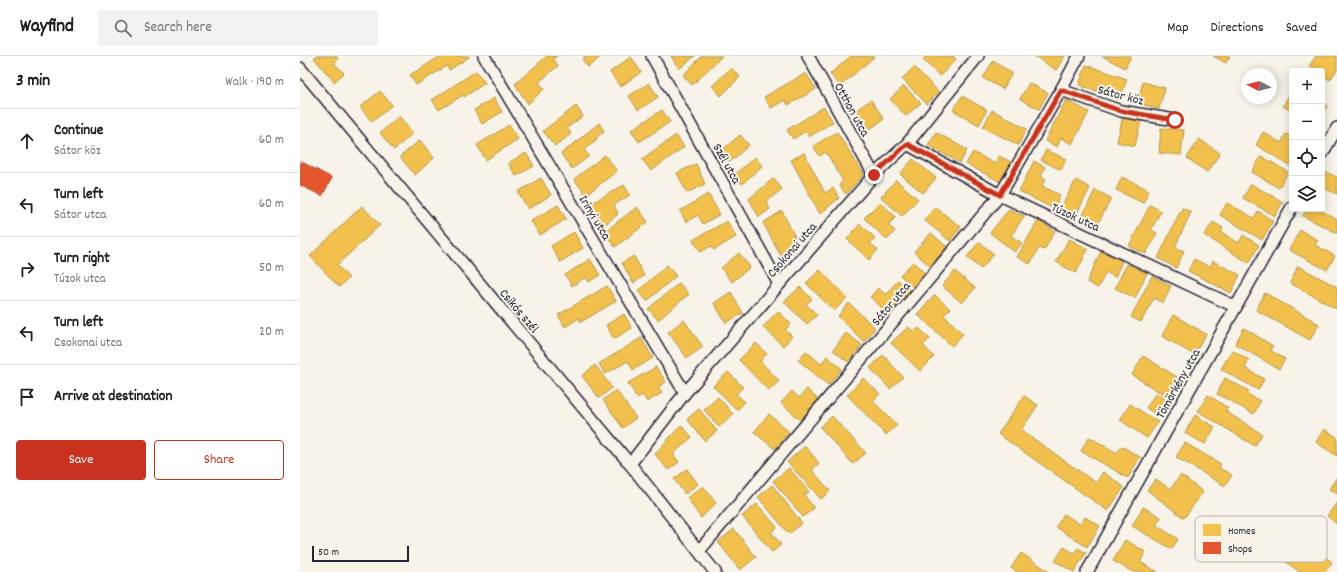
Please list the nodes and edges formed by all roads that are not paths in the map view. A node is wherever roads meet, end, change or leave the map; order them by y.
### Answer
1 (484, 56) edge
2 (652, 56) edge
3 (808, 56) edge
4 (978, 56) edge
5 (1079, 56) edge
6 (300, 68) edge
7 (1061, 90) junction
8 (1175, 120) dead end
9 (1337, 128) edge
10 (907, 144) junction
11 (1325, 149) edge
12 (874, 175) junction
13 (1000, 195) junction
14 (1290, 212) edge
15 (779, 284) junction
16 (1236, 307) junction
17 (685, 393) junction
18 (630, 464) junction
19 (699, 551) junction
20 (715, 572) edge
21 (1087, 572) edge

1 - 17 street, Irinyi utca
2 - 15 street, Szél utca
3 - 12 street, Otthon utca
4 - 10 street, Csokonai utca
5 - 7 street, Sátor utca
6 - 18 street, Csikós szél
7 - 8 street, Sátor köz
7 - 13 street, Sátor utca
9 - 11 street
10 - 12 street, Csokonai utca
10 - 13 street, Túzok utca
12 - 15 street, Csokonai utca
13 - 16 street, Túzok utca
13 - 19 street, Sátor utca
14 - 16 street, Tömörkény utca
15 - 17 street, Csokonai utca
16 - 21 street, Tömörkény utca
17 - 18 street, Csokonai utca
18 - 19 street, Csikós szél
19 - 20 street, Csikós szél

